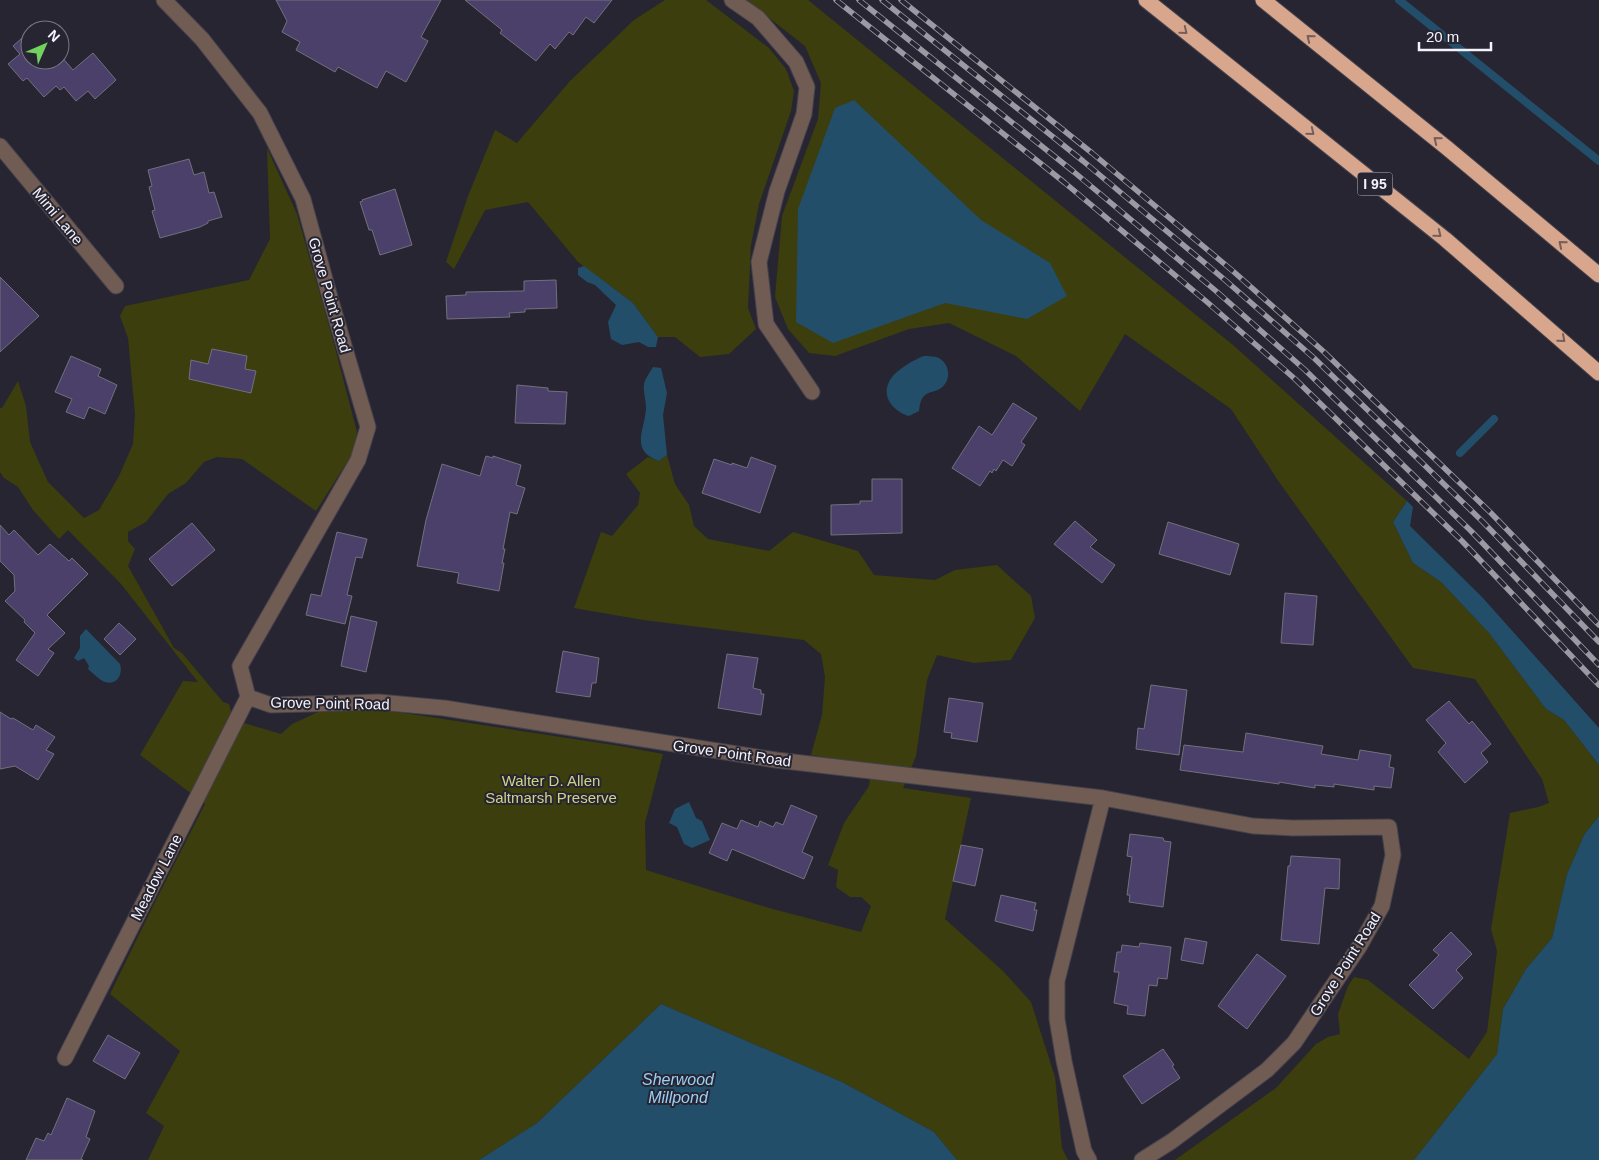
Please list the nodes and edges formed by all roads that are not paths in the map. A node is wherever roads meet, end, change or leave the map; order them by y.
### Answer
1 (164, 0) edge
2 (732, 0) edge
3 (1146, 0) edge
4 (1263, 0) edge
5 (0, 146) edge
6 (1599, 275) edge
7 (116, 286) dead end
8 (1599, 372) edge
9 (812, 392) dead end
10 (248, 696) junction
11 (1103, 798) junction
12 (65, 1058) dead end
13 (1089, 1160) edge
14 (1142, 1160) edge

1 - 10 street, Grove Point Road
2 - 9 street
3 -> 8 highway, I 95
6 -> 4 highway
5 - 7 street, Mimi Lane
10 - 11 street, Grove Point Road
10 - 12 street, Meadow Lane
11 - 13 street
11 - 14 street, Grove Point Road

